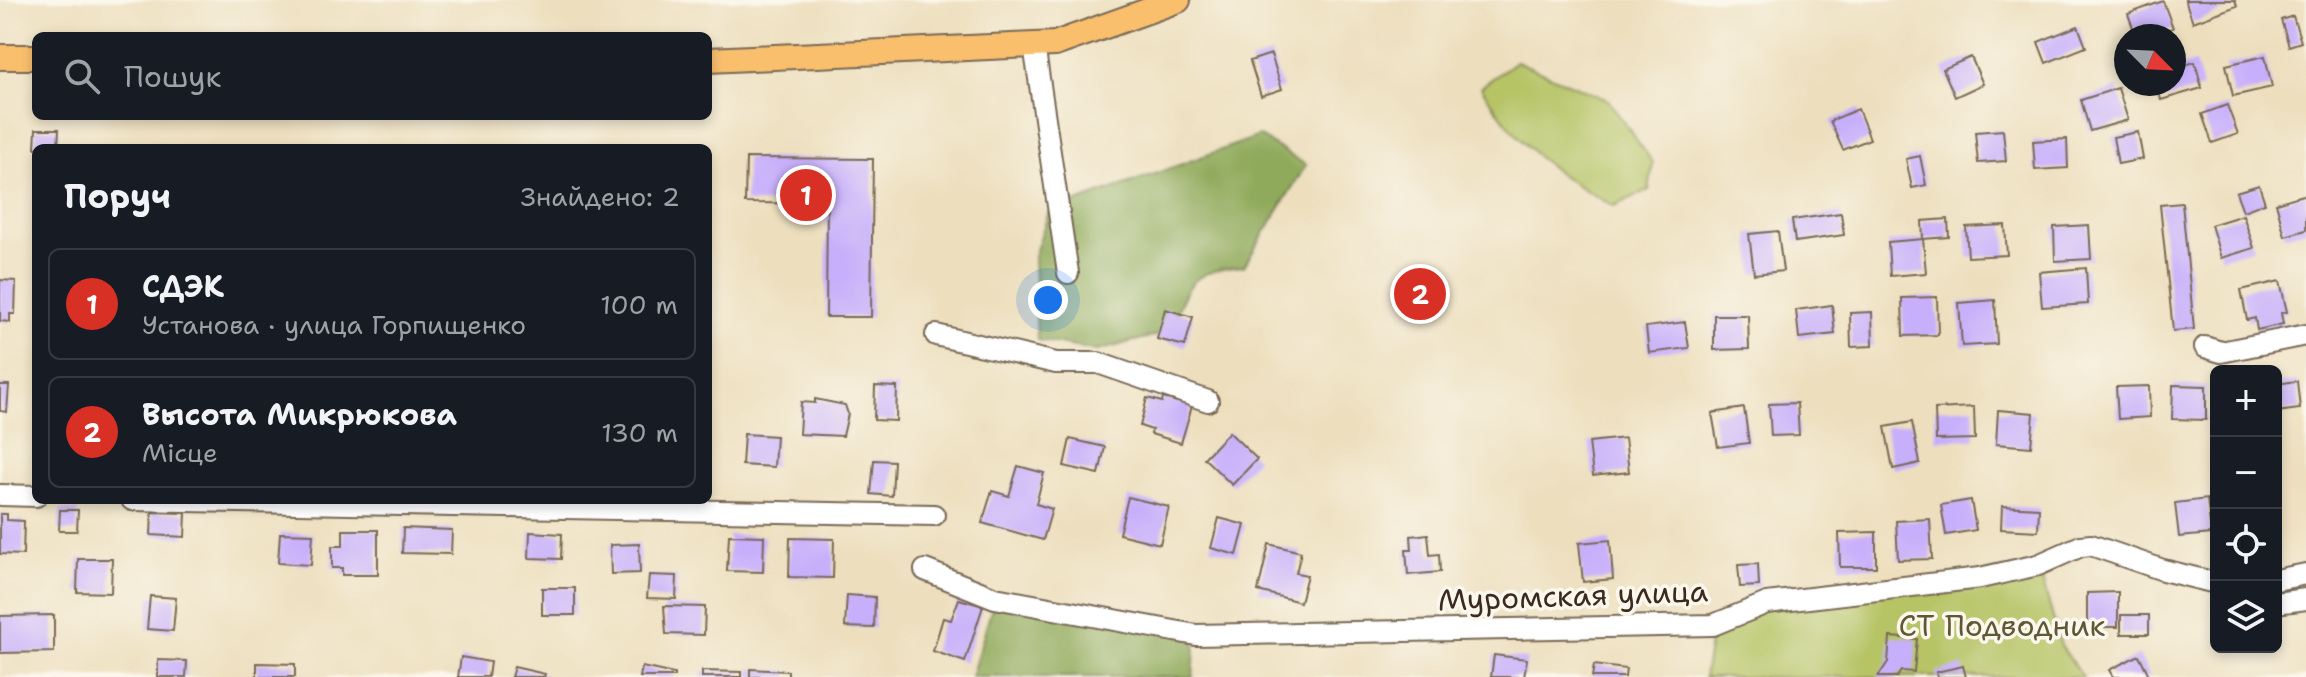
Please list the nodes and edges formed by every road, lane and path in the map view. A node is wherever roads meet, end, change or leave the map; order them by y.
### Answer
1 (1178, 0) edge
2 (1034, 45) junction
3 (0, 57) edge
4 (32, 57) edge
5 (712, 60) edge
6 (1068, 273) dead end
7 (936, 335) dead end
8 (2306, 335) edge
9 (2205, 347) dead end
10 (1208, 401) dead end
11 (0, 495) edge
12 (32, 496) edge
13 (346, 504) edge
14 (934, 515) dead end
15 (925, 570) dead end
16 (2306, 574) edge
17 (2282, 579) edge
18 (2210, 582) edge
19 (2306, 599) edge
20 (2282, 602) edge

1 - 2 main road
2 - 5 main road
2 - 6 street
3 - 4 main road
7 - 10 street
8 - 9 street
11 - 12 street
13 - 14 street
15 - 18 street, Муромская улица
16 - 17 street
19 - 20 street

